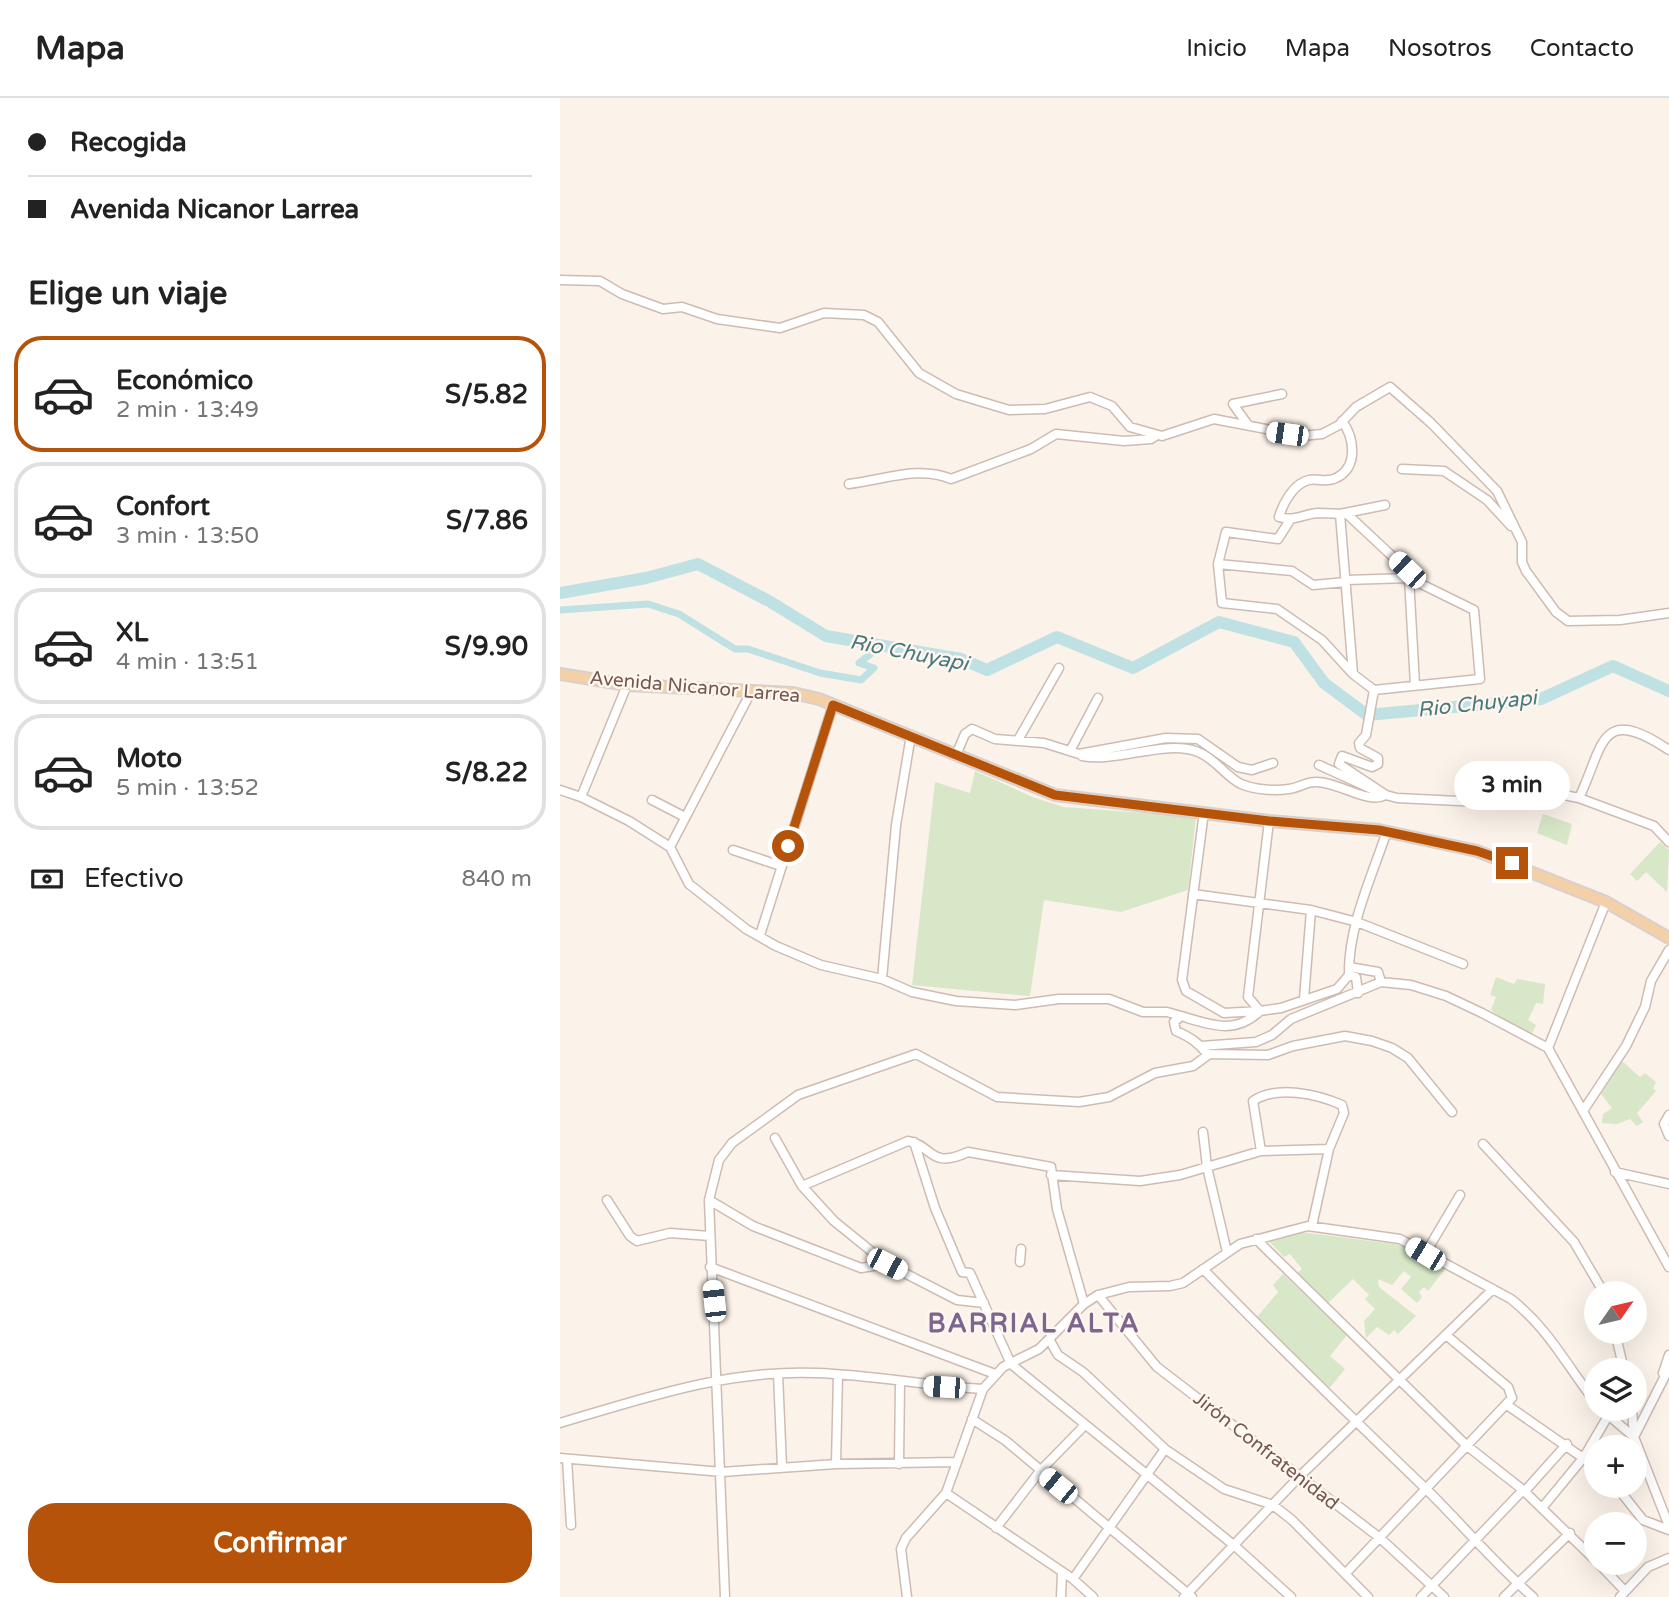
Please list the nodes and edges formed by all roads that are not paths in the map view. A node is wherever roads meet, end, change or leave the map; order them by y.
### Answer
1 (560, 280) edge
2 (1282, 394) dead end
3 (1342, 421) junction
4 (1248, 425) junction
5 (1157, 435) junction
6 (1402, 468) dead end
7 (849, 484) dead end
8 (1385, 505) dead end
9 (1340, 514) junction
10 (1290, 520) junction
11 (1518, 533) junction
12 (1218, 564) junction
13 (1409, 578) junction
14 (1346, 581) junction
15 (1669, 612) edge
16 (1059, 668) dead end
17 (560, 674) edge
18 (1353, 674) junction
19 (627, 685) junction
20 (1415, 685) junction
21 (752, 690) junction
22 (1374, 690) junction
23 (1098, 698) dead end
24 (833, 705) junction
25 (911, 735) junction
26 (1018, 740) junction
27 (1669, 750) edge
28 (1075, 752) junction
29 (956, 755) junction
30 (1273, 763) dead end
31 (1319, 765) dead end
32 (560, 790) edge
33 (1386, 795) junction
34 (581, 797) junction
35 (1579, 799) junction
36 (652, 800) dead end
37 (1203, 812) junction
38 (685, 817) junction
39 (1269, 821) junction
40 (1387, 831) junction
41 (1669, 842) edge
42 (670, 847) junction
43 (733, 850) dead end
44 (781, 866) junction
45 (1194, 894) junction
46 (1259, 902) junction
47 (1606, 902) junction
48 (1311, 910) junction
49 (1357, 922) junction
50 (760, 936) junction
51 (1669, 938) edge
52 (1669, 950) edge
53 (1463, 964) dead end
54 (1349, 971) junction
55 (882, 979) junction
56 (1381, 982) junction
57 (1358, 993) junction
58 (1304, 999) junction
59 (1260, 1011) junction
60 (1181, 1016) junction
61 (1201, 1046) junction
62 (1548, 1048) junction
63 (1208, 1054) junction
64 (1583, 1111) junction
65 (1452, 1112) dead end
66 (1669, 1115) edge
67 (1203, 1132) dead end
68 (1669, 1136) edge
69 (775, 1138) dead end
70 (914, 1142) junction
71 (1483, 1144) dead end
72 (1329, 1149) junction
73 (1261, 1152) junction
74 (1207, 1167) junction
75 (1615, 1172) junction
76 (1052, 1175) junction
77 (1669, 1184) edge
78 (802, 1186) junction
79 (1460, 1195) dead end
80 (607, 1200) dead end
81 (709, 1200) junction
82 (1312, 1226) junction
83 (710, 1236) junction
84 (1255, 1239) junction
85 (1021, 1249) dead end
86 (1227, 1252) junction
87 (1425, 1254) junction
88 (1020, 1262) dead end
89 (887, 1264) junction
90 (710, 1267) junction
91 (1669, 1267) edge
92 (1203, 1269) junction
93 (1597, 1281) edge
94 (1493, 1289) junction
95 (1098, 1295) junction
96 (984, 1303) junction
97 (1084, 1304) junction
98 (1446, 1335) junction
99 (1049, 1339) junction
100 (1669, 1355) edge
101 (1011, 1364) junction
102 (1669, 1368) edge
103 (778, 1374) junction
104 (995, 1374) junction
105 (838, 1375) junction
106 (1399, 1380) junction
107 (717, 1381) junction
108 (900, 1381) junction
109 (1584, 1386) edge
110 (983, 1389) junction
111 (1657, 1393) junction
112 (1507, 1405) junction
113 (972, 1419) junction
114 (1614, 1421) edge
115 (560, 1423) edge
116 (1355, 1424) junction
117 (1084, 1426) junction
118 (1632, 1435) edge
119 (1635, 1435) edge
120 (1567, 1444) junction
121 (1466, 1445) junction
122 (1166, 1449) junction
123 (1584, 1457) joint
124 (564, 1458) edge
125 (956, 1462) junction
126 (836, 1464) junction
127 (899, 1464) junction
128 (782, 1467) junction
129 (1040, 1471) junction
130 (1647, 1471) edge
131 (722, 1472) junction
132 (1148, 1477) junction
133 (1299, 1477) junction
134 (1426, 1489) junction
135 (1524, 1491) junction
136 (946, 1493) junction
137 (1626, 1498) edge
138 (565, 1499) edge
139 (1273, 1505) junction
140 (1542, 1508) junction
141 (571, 1525) dead end
142 (996, 1528) junction
143 (1111, 1528) junction
144 (1669, 1528) edge
145 (1570, 1533) junction
146 (1380, 1538) junction
147 (1475, 1542) junction
148 (1236, 1547) junction
149 (1584, 1548) edge
150 (1669, 1558) edge
151 (1062, 1574) junction
152 (1345, 1574) junction
153 (1607, 1575) edge
154 (1073, 1579) junction
155 (1517, 1583) junction
156 (1432, 1586) junction
157 (1622, 1593) edge
158 (1188, 1596) edge
159 (725, 1597) edge
160 (907, 1597) edge
161 (1060, 1597) edge
162 (1093, 1597) edge
163 (1291, 1597) edge
164 (1367, 1597) edge
165 (1421, 1597) edge
166 (1444, 1597) edge
167 (1504, 1597) edge
168 (1533, 1597) edge

1 - 5 street
2 - 4 street
3 - 4 street
3 - 10 street
3 - 11 street
4 - 5 street
5 - 7 street
6 - 11 street
8 - 9 street
9 - 10 street
9 - 13 street
9 - 14 street
10 - 12 street
11 - 15 street
12 - 14 street
12 - 18 street
13 - 14 street
13 - 20 street
13 - 20 street
14 - 18 street
16 - 26 street
17 - 19 main road, Avenida Nicanor Larrea
18 - 22 street
19 - 21 main road, Avenida Nicanor Larrea
19 - 34 street
20 - 22 street
21 - 24 main road, Avenida Nicanor Larrea
21 - 38 street
22 - 33 street
23 - 28 street
24 - 25 main road, Avenida Nicanor Larrea
24 - 44 street
25 - 29 main road, Avenida Nicanor Larrea
25 - 55 street
26 - 28 street
26 - 29 street
27 - 35 street
28 - 30 street
28 - 33 street
29 - 37 main road, Avenida Nicanor Larrea
31 - 33 street
32 - 34 street
33 - 35 street
34 - 42 street
35 - 41 street
36 - 38 street
37 - 39 main road, Avenida Nicanor Larrea
37 - 45 street
38 - 42 street
39 - 40 main road, Avenida Nicanor Larrea
39 - 46 street
40 - 47 main road, Avenida Nicanor Larrea
40 - 49 street
42 - 50 street
43 - 44 street
44 - 50 street
45 - 46 street
45 - 59 street
46 - 48 street
46 - 59 street
47 - 51 main road, Avenida Nicanor Larrea
47 - 62 street
48 - 49 street
48 - 58 street
49 - 53 street
49 - 54 street
50 - 55 street
52 - 64 street
54 - 56 street
54 - 57 street
54 - 58 street
55 - 60 street
56 - 57 street
56 - 62 street
57 - 61 street
58 - 59 street
59 - 60 street
60 - 61 street
61 - 63 street
62 - 64 street
63 - 65 street
63 - 81 street
64 - 75 street
66 - 68 street
67 - 74 street
69 - 78 street
70 - 76 street
70 - 78 street
70 - 96 street
71 - 93 street
72 - 73 street
72 - 73 street
72 - 82 street
73 - 74 street
74 - 76 street
74 - 86 street
75 - 77 street
75 - 91 street
76 - 97 street
78 - 89 street
79 - 87 street
80 - 83 street
81 - 83 street
81 - 89 street
82 - 84 street
82 - 87 street
83 - 90 street
84 - 86 street
84 - 106 street
85 - 88 street
86 - 92 street
87 - 94 street
89 - 96 street
90 - 104 street
90 - 107 street
92 - 95 street
92 - 116 street
94 - 98 street
94 - 109 street
95 - 97 street
95 - 133 street, Jirón Confratenidad
96 - 101 street
97 - 99 street
98 - 106 street
98 - 112 street
99 - 101 street
99 - 122 street
100 - 111 street
101 - 104 street
101 - 117 street
102 - 111 street
103 - 105 street
103 - 107 street
103 - 128 street
104 - 110 street
105 - 108 street
105 - 126 street
106 - 116 street
106 - 121 street
107 - 115 street
107 - 131 street
108 - 110 street
108 - 127 street
110 - 113 street
111 - 119 street
112 - 120 street
112 - 121 street
113 - 125 street
113 - 129 street
114 - 118 street
116 - 133 street
116 - 134 street
117 - 129 street
117 - 132 street
120 - 123 street
120 - 135 street
121 - 134 street
121 - 135 street
122 - 132 street
122 - 139 street
123 - 140 street
124 - 131 street
124 - 138 street
125 - 127 street
125 - 136 street
126 - 127 street
126 - 128 street
128 - 131 street
129 - 142 street
129 - 143 street
130 - 144 street
131 - 159 street
132 - 143 street
132 - 148 street
133 - 139 street
133 - 146 street, Jirón Confratenidad
134 - 146 street
134 - 147 street
135 - 140 street
135 - 147 street
136 - 142 street
136 - 160 street
137 - 144 street
138 - 141 street
139 - 148 street
139 - 152 street
140 - 145 street
142 - 151 street
143 - 154 street
143 - 158 street
145 - 149 street
145 - 155 street
146 - 152 street
146 - 156 street, Jirón Confratenidad
147 - 155 street
147 - 156 street
148 - 158 street
148 - 163 street
150 - 157 street
151 - 154 street
151 - 161 street
152 - 164 street
153 - 157 street
154 - 162 street
155 - 167 street
155 - 168 street
156 - 165 street
156 - 166 street, Jirón Confratenidad

